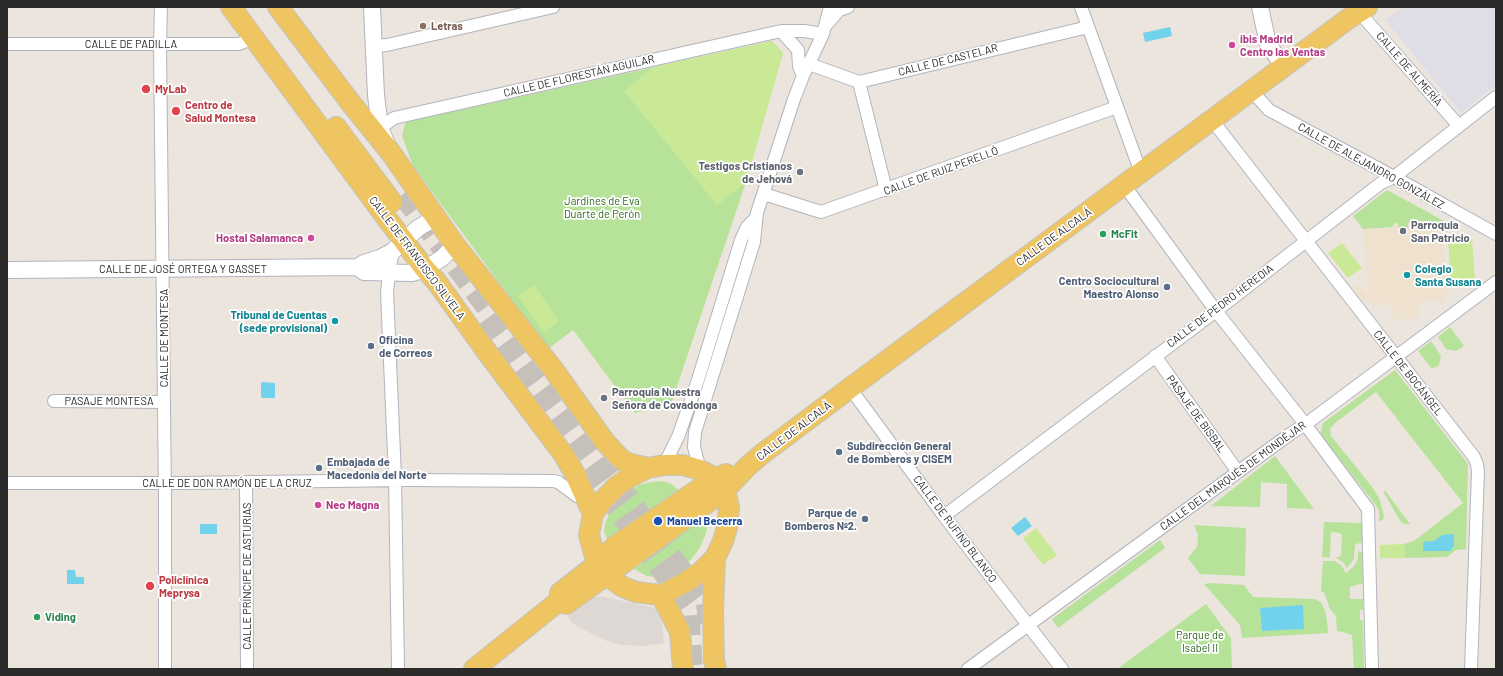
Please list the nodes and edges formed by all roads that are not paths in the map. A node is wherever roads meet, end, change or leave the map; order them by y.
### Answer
1 (161, 7) edge
2 (232, 7) edge
3 (246, 7) edge
4 (263, 7) edge
5 (278, 7) edge
6 (372, 7) edge
7 (553, 7) edge
8 (830, 7) edge
9 (848, 7) edge
10 (1081, 7) edge
11 (1260, 7) edge
12 (1363, 9) edge
13 (1088, 27) junction
14 (824, 30) junction
15 (781, 31) junction
16 (252, 35) junction
17 (7, 44) edge
18 (160, 44) junction
19 (374, 46) junction
20 (809, 64) junction
21 (1284, 67) junction
22 (803, 76) junction
23 (859, 82) junction
24 (1252, 91) junction
25 (1496, 97) edge
26 (1117, 107) junction
27 (1212, 120) junction
28 (1459, 126) junction
29 (380, 128) junction
30 (391, 153) junction
31 (1141, 173) junction
32 (1394, 177) junction
33 (1124, 185) junction
34 (886, 190) junction
35 (764, 194) junction
36 (434, 218) junction
37 (756, 218) junction
38 (1496, 234) edge
39 (1305, 241) junction
40 (454, 245) junction
41 (399, 246) junction
42 (358, 267) junction
43 (164, 269) junction
44 (425, 269) junction
45 (7, 270) edge
46 (389, 273) junction
47 (1496, 282) edge
48 (1216, 311) junction
49 (1155, 356) junction
50 (1395, 357) junction
51 (850, 388) junction
52 (54, 401) dead end
53 (164, 402) junction
54 (1305, 424) junction
55 (656, 467) junction
56 (1238, 472) junction
57 (713, 480) junction
58 (395, 481) junction
59 (7, 483) edge
60 (165, 483) junction
61 (246, 483) junction
62 (585, 496) junction
63 (593, 514) junction
64 (944, 516) junction
65 (715, 558) junction
66 (602, 570) junction
67 (661, 595) junction
68 (1028, 625) junction
69 (165, 669) edge
70 (247, 669) edge
71 (398, 669) edge
72 (474, 669) edge
73 (683, 669) edge
74 (716, 669) edge
75 (968, 669) edge
76 (1062, 669) edge
77 (1372, 669) edge
78 (1471, 669) edge

1 - 18 street, CALLE DE MONTESA
2 - 16 main road, CALLE DE FRANCISCO SILVELA
3 - 4 main road, CALLE DE FRANCISCO SILVELA
5 - 30 main road
6 - 19 street
7 - 19 street
8 - 14 street
9 - 14 street
10 - 13 street
11 - 21 street
12 - 21 main road, CALLE DE ALCALÁ
12 - 28 street, CALLE DE ALMERÍA
13 - 23 street, CALLE DE CASTELAR
13 - 26 street
14 - 15 street, CALLE DE FLORESTÁN AGUILAR
14 - 20 street
15 - 22 street
15 - 29 street, CALLE DE FLORESTÁN AGUILAR
16 - 18 street, CALLE DE PADILLA
16 - 41 main road, CALLE DE FRANCISCO SILVELA
17 - 18 street, CALLE DE PADILLA
18 - 43 street, CALLE DE MONTESA
19 - 29 street
20 - 22 street
20 - 23 street
21 - 24 main road, CALLE DE ALCALÁ
22 - 35 street
23 - 34 street
24 - 27 main road, CALLE DE ALCALÁ
24 - 32 street, CALLE DE ALEJANDRO GONZÁLEZ
25 - 28 street, CALLE DE PEDRO HEREDIA
26 - 31 street
26 - 34 street, CALLE DE RUIZ PERELLÓ
27 - 31 main road, CALLE DE ALCALÁ
27 - 39 street, CALLE DE BOCÁNGEL
28 - 32 street, CALLE DE PEDRO HEREDIA
29 - 30 street
30 - 36 main road
31 - 33 main road, CALLE DE ALCALÁ
32 - 38 street, CALLE DE ALEJANDRO GONZÁLEZ
32 - 39 street, CALLE DE PEDRO HEREDIA
33 - 48 street
33 - 51 main road, CALLE DE ALCALÁ
34 - 35 street, CALLE DE RUIZ PERELLÓ
35 - 37 street
36 - 40 main road
36 - 41 street, CALLE DE JOSÉ ORTEGA Y GASSET
37 - 55 street
37 - 57 street
39 - 48 street, CALLE DE PEDRO HEREDIA
39 - 50 street, CALLE DE BOCÁNGEL
40 - 44 street, CALLE DE JOSÉ ORTEGA Y GASSET
40 - 55 main road
41 - 42 street, CALLE DE JOSÉ ORTEGA Y GASSET
41 - 44 main road, CALLE DE FRANCISCO SILVELA
41 - 46 street
42 - 43 street, CALLE DE JOSÉ ORTEGA Y GASSET
42 - 46 street, CALLE DE JOSÉ ORTEGA Y GASSET
43 - 45 street, CALLE DE JOSÉ ORTEGA Y GASSET
43 - 53 street, CALLE DE MONTESA
44 - 46 street, CALLE DE JOSÉ ORTEGA Y GASSET
44 - 62 main road, CALLE DE FRANCISCO SILVELA
46 - 58 street
47 - 50 street, CALLE DEL MARQUÉS DE MONDÉJAR
48 - 49 street, CALLE DE PEDRO HEREDIA
48 - 54 street
49 - 56 street, PASAJE DE BISBAL
49 - 64 street, CALLE DE PEDRO HEREDIA
50 - 54 street, CALLE DEL MARQUÉS DE MONDÉJAR
50 - 78 street, CALLE DE BOCÁNGEL
51 - 57 main road, CALLE DE ALCALÁ
51 - 64 street, CALLE DE RUFINO BLANCO
52 - 53 street, PASAJE MONTESA
53 - 60 street, CALLE DE MONTESA
54 - 56 street, CALLE DEL MARQUÉS DE MONDÉJAR
54 - 77 street
55 - 57 main road
55 - 63 main road
56 - 68 street, CALLE DEL MARQUÉS DE MONDÉJAR
57 - 65 main road
57 - 66 main road, CALLE DE ALCALÁ
58 - 61 street, CALLE DE DON RAMÓN DE LA CRUZ
58 - 62 street, CALLE DE DON RAMÓN DE LA CRUZ
58 - 71 street
59 - 60 street, CALLE DE DON RAMÓN DE LA CRUZ
60 - 61 street, CALLE DE DON RAMÓN DE LA CRUZ
60 - 69 street, CALLE DE MONTESA
61 - 70 street, CALLE PRÍNCIPE DE ASTURIAS
62 - 63 main road, CALLE DE FRANCISCO SILVELA
63 - 66 main road
64 - 68 street, CALLE DE RUFINO BLANCO
65 - 67 main road
65 - 74 main road
66 - 67 main road
66 - 72 main road, CALLE DE ALCALÁ
67 - 73 main road
68 - 75 street, CALLE DEL MARQUÉS DE MONDÉJAR
68 - 76 street, CALLE DE RUFINO BLANCO

